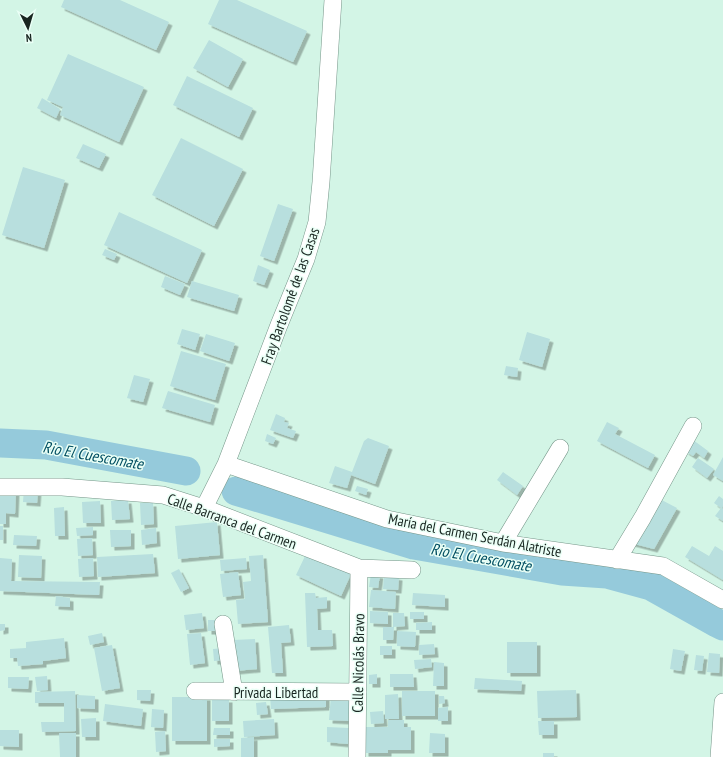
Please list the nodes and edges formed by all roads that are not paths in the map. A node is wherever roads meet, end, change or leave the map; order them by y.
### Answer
1 (333, 0) edge
2 (693, 426) dead end
3 (560, 448) dead end
4 (224, 469) junction
5 (0, 486) edge
6 (206, 504) junction
7 (503, 543) junction
8 (617, 560) junction
9 (359, 568) junction
10 (412, 570) dead end
11 (723, 600) edge
12 (223, 624) dead end
13 (195, 692) dead end
14 (234, 692) junction
15 (358, 692) junction
16 (723, 702) edge
17 (356, 757) edge
18 (719, 757) edge

1 - 4 street, Fray Bartolomé de las Casas
2 - 8 street
3 - 7 street
4 - 6 street, Fray Bartolomé de las Casas
4 - 7 street, María del Carmen Serdán Alatriste
5 - 6 street, Calle Barranca del Carmen
6 - 9 street, Calle Barranca del Carmen
7 - 8 street, María del Carmen Serdán Alatriste
8 - 11 street, María del Carmen Serdán Alatriste
9 - 10 street, Calle Barranca del Carmen
9 - 15 street, Calle Nicolás Bravo
12 - 14 street
13 - 14 street, Privada Libertad
14 - 15 street, Privada Libertad
15 - 17 street, Calle Nicolás Bravo
16 - 18 street

